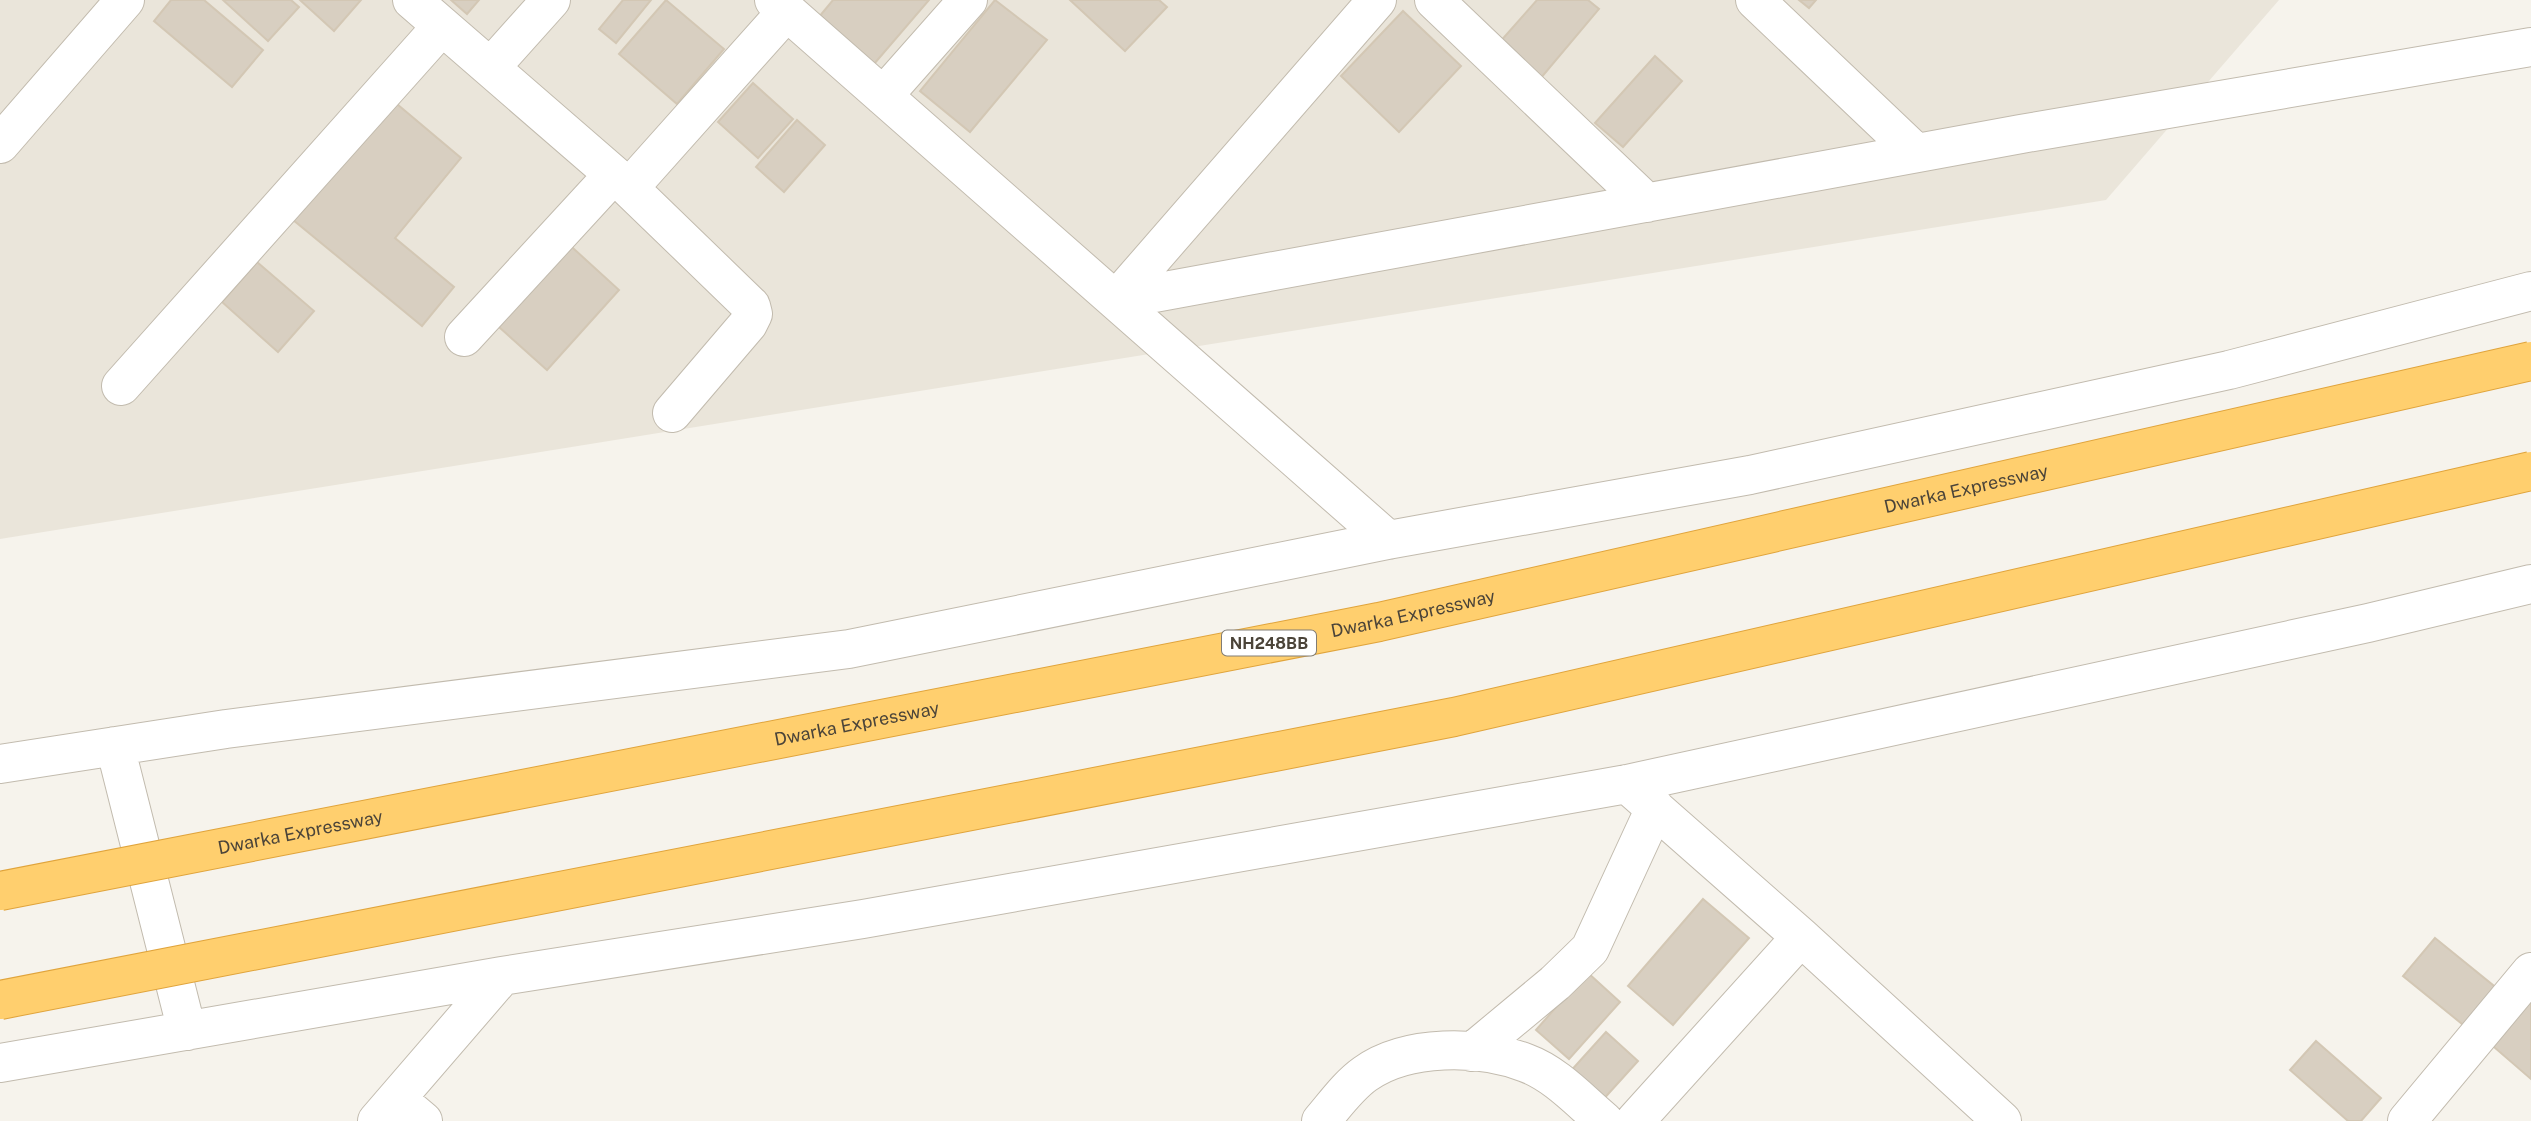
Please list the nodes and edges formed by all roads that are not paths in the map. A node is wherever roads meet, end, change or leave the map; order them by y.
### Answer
1 (125, 0) edge
2 (412, 0) edge
3 (551, 0) edge
4 (968, 0) edge
5 (1377, 0) edge
6 (1434, 0) edge
7 (1755, 0) edge
8 (781, 5) edge
9 (442, 26) junction
10 (2531, 47) edge
11 (491, 67) junction
12 (883, 96) junction
13 (0, 144) edge
14 (1916, 153) junction
15 (621, 182) junction
16 (1647, 203) junction
17 (2531, 290) edge
18 (1115, 300) junction
19 (464, 337) dead end
20 (2531, 361) edge
21 (121, 386) dead end
22 (672, 413) dead end
23 (2531, 471) edge
24 (1388, 540) junction
25 (2531, 584) edge
26 (115, 746) junction
27 (0, 764) edge
28 (1641, 796) junction
29 (0, 891) edge
30 (1801, 937) junction
31 (2531, 972) edge
32 (502, 976) junction
33 (0, 1000) edge
34 (187, 1031) junction
35 (1472, 1052) junction
36 (0, 1063) edge
37 (399, 1114) edge
38 (1321, 1121) edge
39 (1604, 1121) edge
40 (1635, 1121) edge
41 (2002, 1121) edge
42 (2407, 1121) edge

1 - 13 street
2 - 9 street
3 - 11 street
4 - 12 street
5 - 18 street
6 - 16 street
7 - 14 street
8 - 12 street
8 - 15 street
9 - 11 street
9 - 21 street
10 - 14 street
11 - 15 street
12 - 18 street
14 - 16 street
15 - 19 street
15 - 22 street
16 - 18 street
17 - 24 street
18 - 24 street
20 - 29 highway, Dwarka Expressway / NH248BB, bridge
23 - 33 highway, bridge
24 - 26 street
25 - 28 street
26 - 27 street
26 - 34 street
28 - 30 street
28 - 32 street
28 - 35 street
30 - 40 street
30 - 41 street
31 - 42 street
32 - 34 street
32 - 37 street
34 - 36 street
35 - 38 street
35 - 39 street

